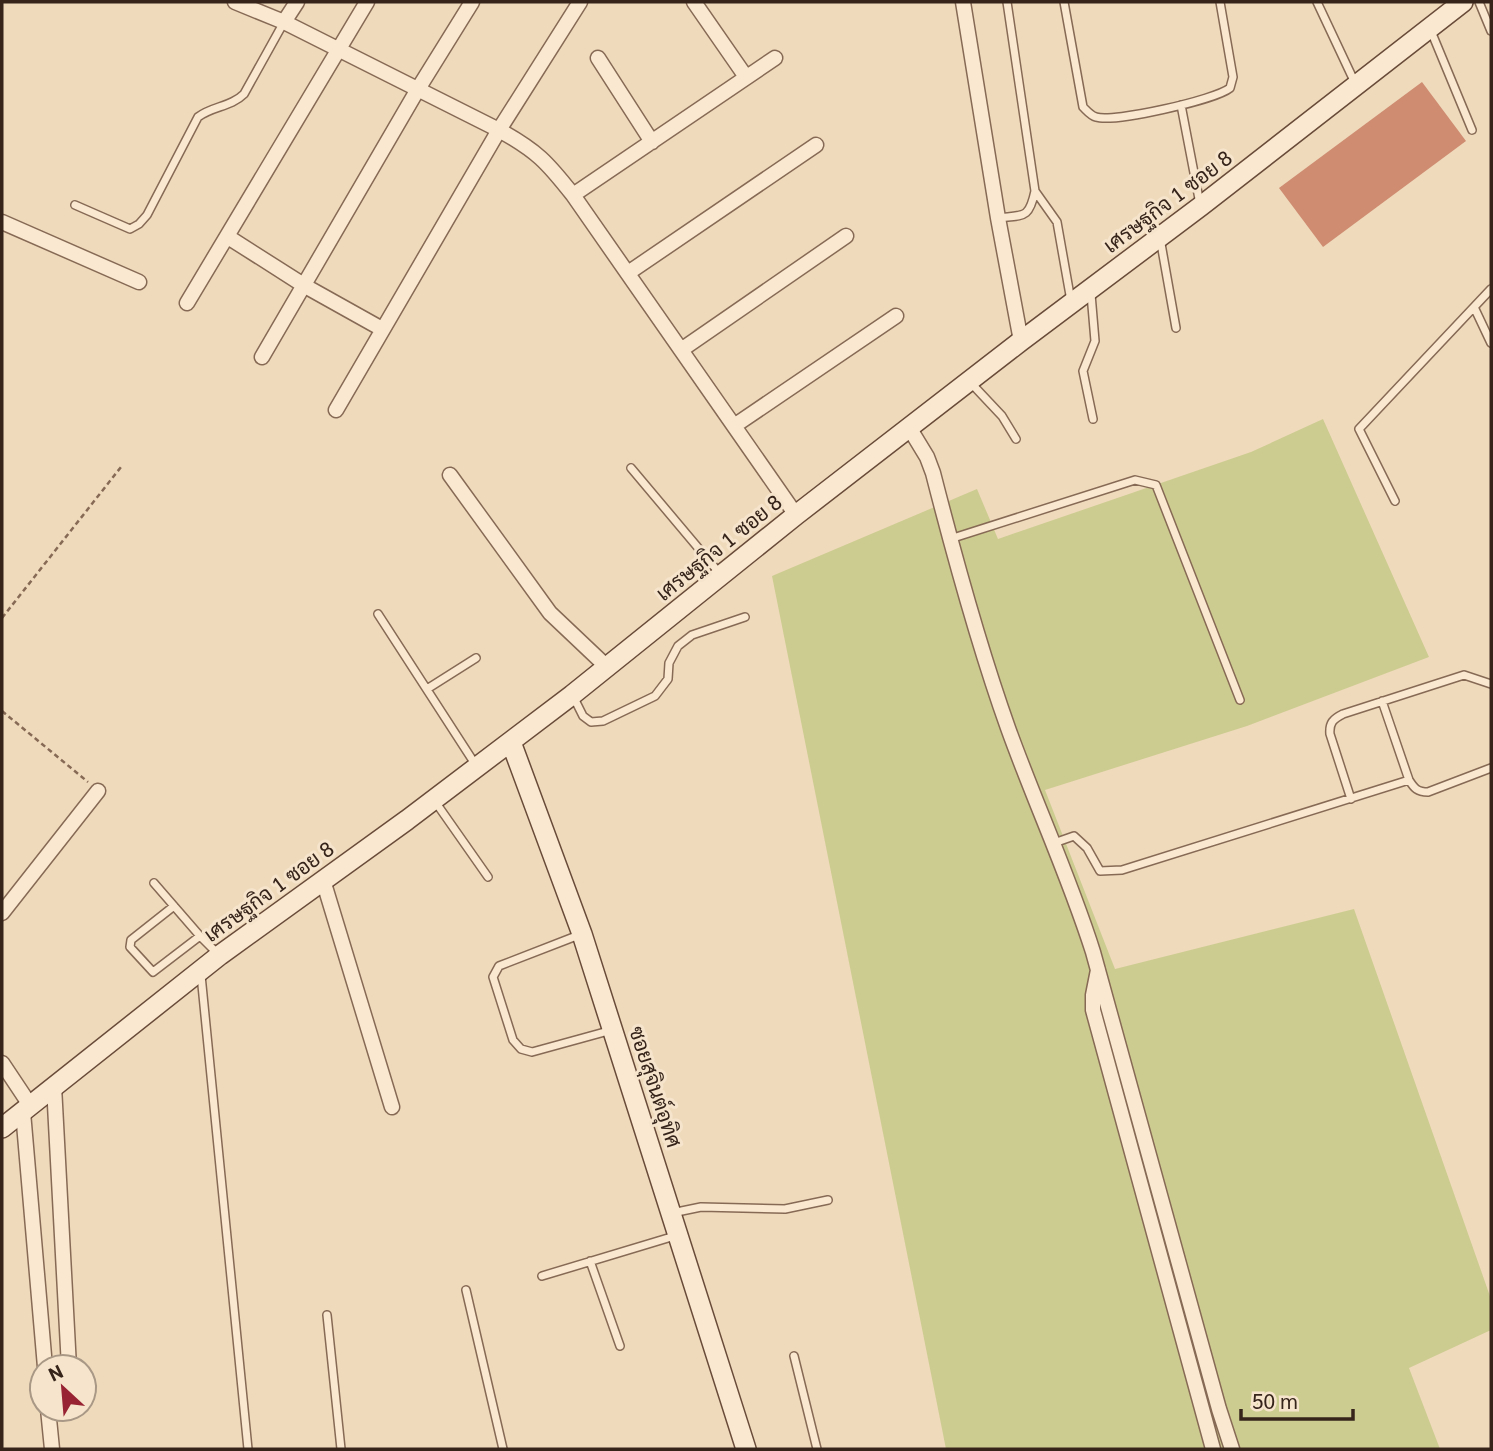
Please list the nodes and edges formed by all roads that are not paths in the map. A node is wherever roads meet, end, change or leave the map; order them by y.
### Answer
1 (234, 2) edge
2 (298, 2) edge
3 (367, 2) edge
4 (472, 2) edge
5 (580, 2) edge
6 (694, 2) edge
7 (963, 2) edge
8 (1007, 2) edge
9 (1064, 2) edge
10 (1220, 2) edge
11 (1317, 2) edge
12 (1463, 2) edge
13 (1479, 2) edge
14 (284, 22) junction
15 (1430, 27) junction
16 (1491, 30) edge
17 (337, 49) junction
18 (598, 58) dead end
19 (775, 58) dead end
20 (746, 77) junction
21 (1356, 86) junction
22 (418, 89) junction
23 (1181, 105) junction
24 (499, 130) junction
25 (1472, 130) dead end
26 (652, 142) junction
27 (816, 145) dead end
28 (1035, 191) junction
29 (573, 195) junction
30 (75, 205) dead end
31 (1201, 206) junction
32 (998, 218) junction
33 (2, 222) edge
34 (846, 236) dead end
35 (228, 237) junction
36 (1160, 237) junction
37 (628, 273) junction
38 (139, 282) dead end
39 (305, 286) junction
40 (1491, 289) edge
41 (1091, 290) junction
42 (187, 303) dead end
43 (1072, 303) junction
44 (1474, 307) junction
45 (896, 316) dead end
46 (1176, 328) dead end
47 (382, 329) junction
48 (1021, 341) junction
49 (1491, 343) edge
50 (681, 350) junction
51 (262, 357) dead end
52 (970, 382) junction
53 (336, 410) dead end
54 (1093, 419) dead end
55 (734, 426) junction
56 (910, 429) junction
57 (1016, 439) dead end
58 (631, 468) dead end
59 (450, 475) dead end
60 (1395, 501) dead end
61 (796, 515) junction
62 (950, 539) junction
63 (722, 575) junction
64 (379, 614) dead end
65 (746, 617) dead end
66 (476, 658) dead end
67 (607, 667) junction
68 (1491, 684) edge
69 (426, 689) junction
70 (572, 695) junction
71 (1240, 700) dead end
72 (1382, 701) junction
73 (510, 742) junction
74 (477, 768) junction
75 (1491, 768) edge
76 (1409, 780) junction
77 (98, 791) road end
78 (433, 799) junction
79 (1350, 799) junction
80 (1054, 844) junction
81 (488, 877) dead end
82 (323, 880) junction
83 (154, 883) dead end
84 (174, 906) junction
85 (2, 913) edge
86 (582, 934) junction
87 (200, 936) junction
88 (220, 955) junction
89 (1098, 970) junction
90 (200, 971) junction
91 (613, 1030) junction
92 (2, 1063) edge
93 (54, 1086) junction
94 (392, 1107) dead end
95 (27, 1108) junction
96 (2, 1126) edge
97 (828, 1200) dead end
98 (672, 1213) junction
99 (679, 1235) junction
100 (590, 1261) junction
101 (542, 1276) dead end
102 (466, 1290) dead end
103 (327, 1315) dead end
104 (620, 1346) dead end
105 (44, 1353) edge
106 (68, 1353) edge
107 (794, 1356) dead end
108 (49, 1423) edge
109 (52, 1449) edge
110 (248, 1449) edge
111 (341, 1449) edge
112 (503, 1449) edge
113 (746, 1449) edge
114 (817, 1449) edge
115 (1213, 1449) edge
116 (1232, 1449) edge

1 - 14 street
2 - 14 street
3 - 17 street
4 - 22 street
5 - 24 street
6 - 20 street
7 - 32 street
8 - 28 lane
9 - 23 lane
10 - 23 lane
11 - 21 lane
12 - 15 street, เศรษฐกิจ 1 ซอย 8
13 - 16 lane
14 - 17 street
14 - 30 lane
15 - 21 street, เศรษฐกิจ 1 ซอย 8
15 - 25 lane
17 - 22 street
17 - 35 street
18 - 26 street
19 - 20 street
20 - 26 street
21 - 31 street, เศรษฐกิจ 1 ซอย 8
22 - 24 street
22 - 39 street
23 - 31 lane
24 - 29 street
24 - 47 street
26 - 29 street
27 - 37 street
28 - 32 lane
28 - 43 lane
29 - 37 street
31 - 36 street, เศรษฐกิจ 1 ซอย 8
32 - 48 street
33 - 38 street
34 - 50 street
35 - 39 street
35 - 42 street
36 - 41 street, เศรษฐกิจ 1 ซอย 8
36 - 46 lane
37 - 50 street
39 - 47 street
39 - 51 street
40 - 44 lane
41 - 43 street, เศรษฐกิจ 1 ซอย 8
41 - 54 lane
43 - 48 street, เศรษฐกิจ 1 ซอย 8
44 - 49 lane
44 - 60 lane
45 - 55 street
47 - 53 street
48 - 52 street, เศรษฐกิจ 1 ซอย 8
50 - 55 street
52 - 56 street, เศรษฐกิจ 1 ซอย 8
52 - 57 lane
55 - 61 street
56 - 61 street, เศรษฐกิจ 1 ซอย 8
56 - 62 street
58 - 63 lane
59 - 67 street
61 - 63 street, เศรษฐกิจ 1 ซอย 8
62 - 71 lane
62 - 80 street
63 - 67 street, เศรษฐกิจ 1 ซอย 8
64 - 69 lane
65 - 70 lane
66 - 69 lane
67 - 70 street, เศรษฐกิจ 1 ซอย 8
68 - 72 lane
69 - 74 lane
70 - 73 street, เศรษฐกิจ 1 ซอย 8
72 - 76 lane
72 - 79 lane
73 - 74 street, เศรษฐกิจ 1 ซอย 8
73 - 86 street, ซอยสุจินต์อุทิศ
74 - 78 street, เศรษฐกิจ 1 ซอย 8
75 - 76 lane
76 - 79 lane
77 - 85 street
78 - 81 lane
78 - 82 street, เศรษฐกิจ 1 ซอย 8
79 - 80 lane
80 - 89 street
82 - 88 street, เศรษฐกิจ 1 ซอย 8
82 - 94 street
83 - 84 lane
84 - 87 lane
84 - 87 lane
86 - 91 street, ซอยสุจินต์อุทิศ
86 - 91 lane
87 - 88 lane
88 - 90 street, เศรษฐกิจ 1 ซอย 8
89 - 115 street
89 - 116 street
90 - 93 street, เศรษฐกิจ 1 ซอย 8
90 - 110 lane
91 - 98 street, ซอยสุจินต์อุทิศ
92 - 95 street
93 - 95 street, เศรษฐกิจ 1 ซอย 8
93 - 106 street
95 - 96 street, เศรษฐกิจ 1 ซอย 8
95 - 105 street
97 - 98 lane
98 - 99 street, ซอยสุจินต์อุทิศ
99 - 100 lane
99 - 113 street, ซอยสุจินต์อุทิศ
100 - 101 lane
100 - 104 lane
102 - 112 lane
103 - 111 lane
107 - 114 lane
108 - 109 street

